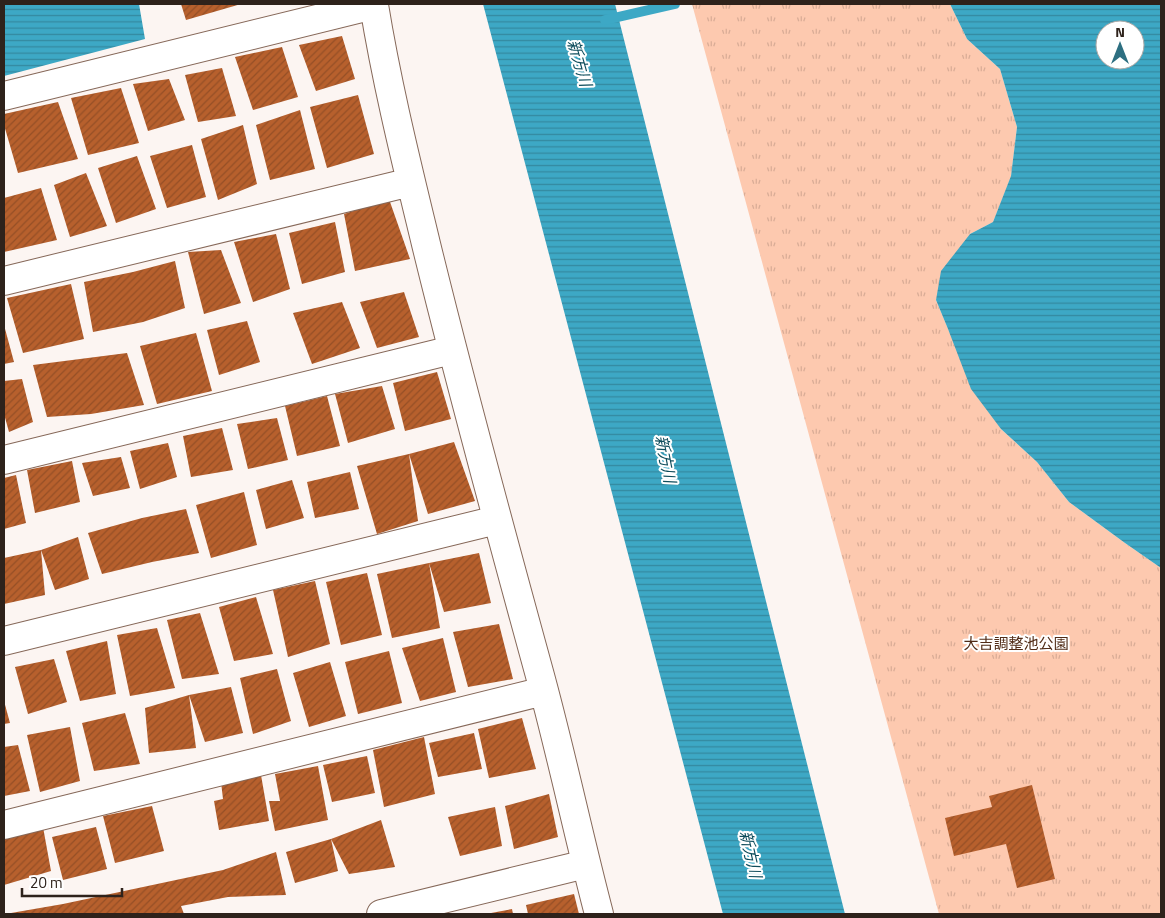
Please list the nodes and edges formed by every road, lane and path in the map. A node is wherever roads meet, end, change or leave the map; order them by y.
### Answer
1 (4, 96) edge
2 (411, 182) junction
3 (4, 281) edge
4 (452, 350) junction
5 (4, 460) edge
6 (497, 520) junction
7 (4, 641) edge
8 (544, 691) junction
9 (4, 825) edge
10 (586, 864) junction
11 (381, 914) edge
12 (599, 914) edge

1 - 2 street
2 - 3 street
2 - 4 street
4 - 5 street
4 - 6 street
6 - 7 street
6 - 8 street
8 - 9 street
8 - 10 street
10 - 11 street
10 - 12 street

